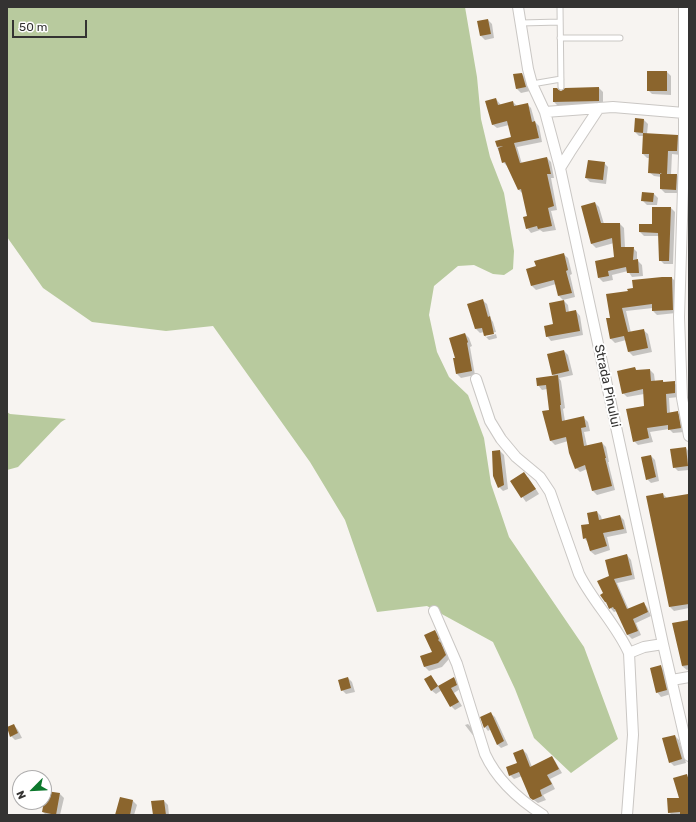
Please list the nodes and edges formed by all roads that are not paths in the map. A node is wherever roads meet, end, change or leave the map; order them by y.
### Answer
1 (518, 7) edge
2 (560, 7) edge
3 (684, 7) edge
4 (560, 22) junction
5 (521, 23) junction
6 (560, 38) junction
7 (620, 38) dead end
8 (560, 79) junction
9 (532, 84) junction
10 (561, 87) dead end
11 (599, 108) junction
12 (545, 112) junction
13 (686, 115) edge
14 (560, 168) junction
15 (476, 378) dead end
16 (686, 398) edge
17 (689, 436) edge
18 (434, 611) dead end
19 (663, 644) junction
20 (629, 654) junction
21 (689, 677) edge
22 (672, 680) junction
23 (689, 756) edge
24 (543, 815) edge
25 (628, 815) edge

1 - 5 street, Strada Pinului
2 - 4 lane
3 - 13 street
4 - 5 lane
4 - 6 lane
5 - 9 street, Strada Pinului
6 - 7 lane
6 - 8 lane
8 - 9 lane
8 - 10 lane
9 - 12 street, Strada Pinului
11 - 12 street
11 - 13 street
11 - 14 street
12 - 14 street, Strada Pinului
13 - 16 street
14 - 19 street, Strada Pinului
15 - 20 street
16 - 17 street
18 - 24 street
19 - 20 street
19 - 22 street, Strada Pinului
20 - 25 street
21 - 22 street
22 - 23 street, Strada Pinului

